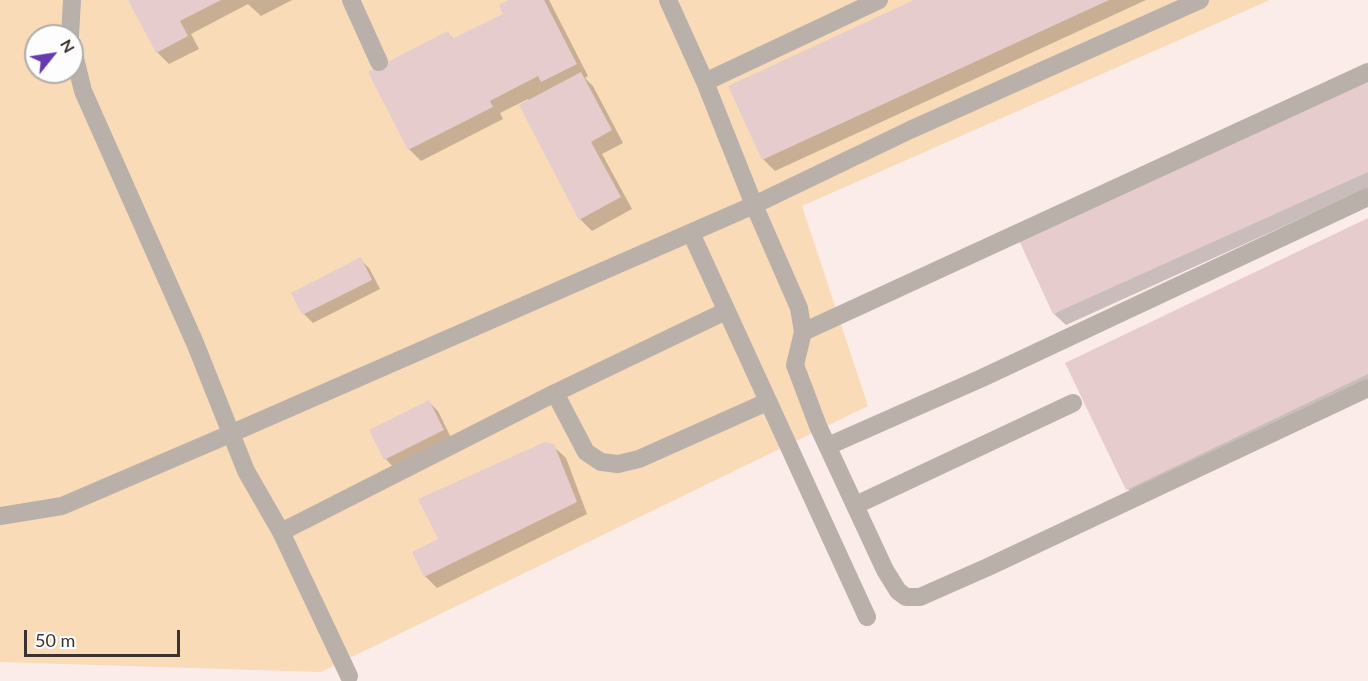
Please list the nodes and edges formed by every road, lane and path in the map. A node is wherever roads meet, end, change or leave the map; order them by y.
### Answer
1 (72, 0) edge
2 (351, 0) edge
3 (669, 0) edge
4 (879, 0) edge
5 (1200, 0) edge
6 (71, 24) edge
7 (379, 62) dead end
8 (1368, 72) edge
9 (705, 82) junction
10 (80, 84) edge
11 (1368, 197) edge
12 (754, 205) junction
13 (690, 232) junction
14 (726, 311) junction
15 (802, 332) junction
16 (1368, 388) edge
17 (555, 393) junction
18 (767, 402) junction
19 (1073, 403) dead end
20 (230, 434) junction
21 (828, 446) junction
22 (856, 505) junction
23 (0, 516) edge
24 (281, 532) junction
25 (867, 616) dead end
26 (349, 676) dead end

1 - 6 lane
2 - 7 lane
3 - 9 lane
4 - 9 lane
5 - 12 lane
8 - 15 lane
9 - 12 lane
10 - 20 lane
11 - 21 lane
12 - 13 lane
12 - 15 lane
13 - 14 lane
13 - 20 lane
14 - 17 lane
14 - 18 lane
15 - 21 lane
16 - 22 lane
17 - 18 lane
17 - 24 lane
18 - 25 lane
19 - 22 lane
20 - 23 lane
20 - 24 lane
21 - 22 lane
24 - 26 lane

